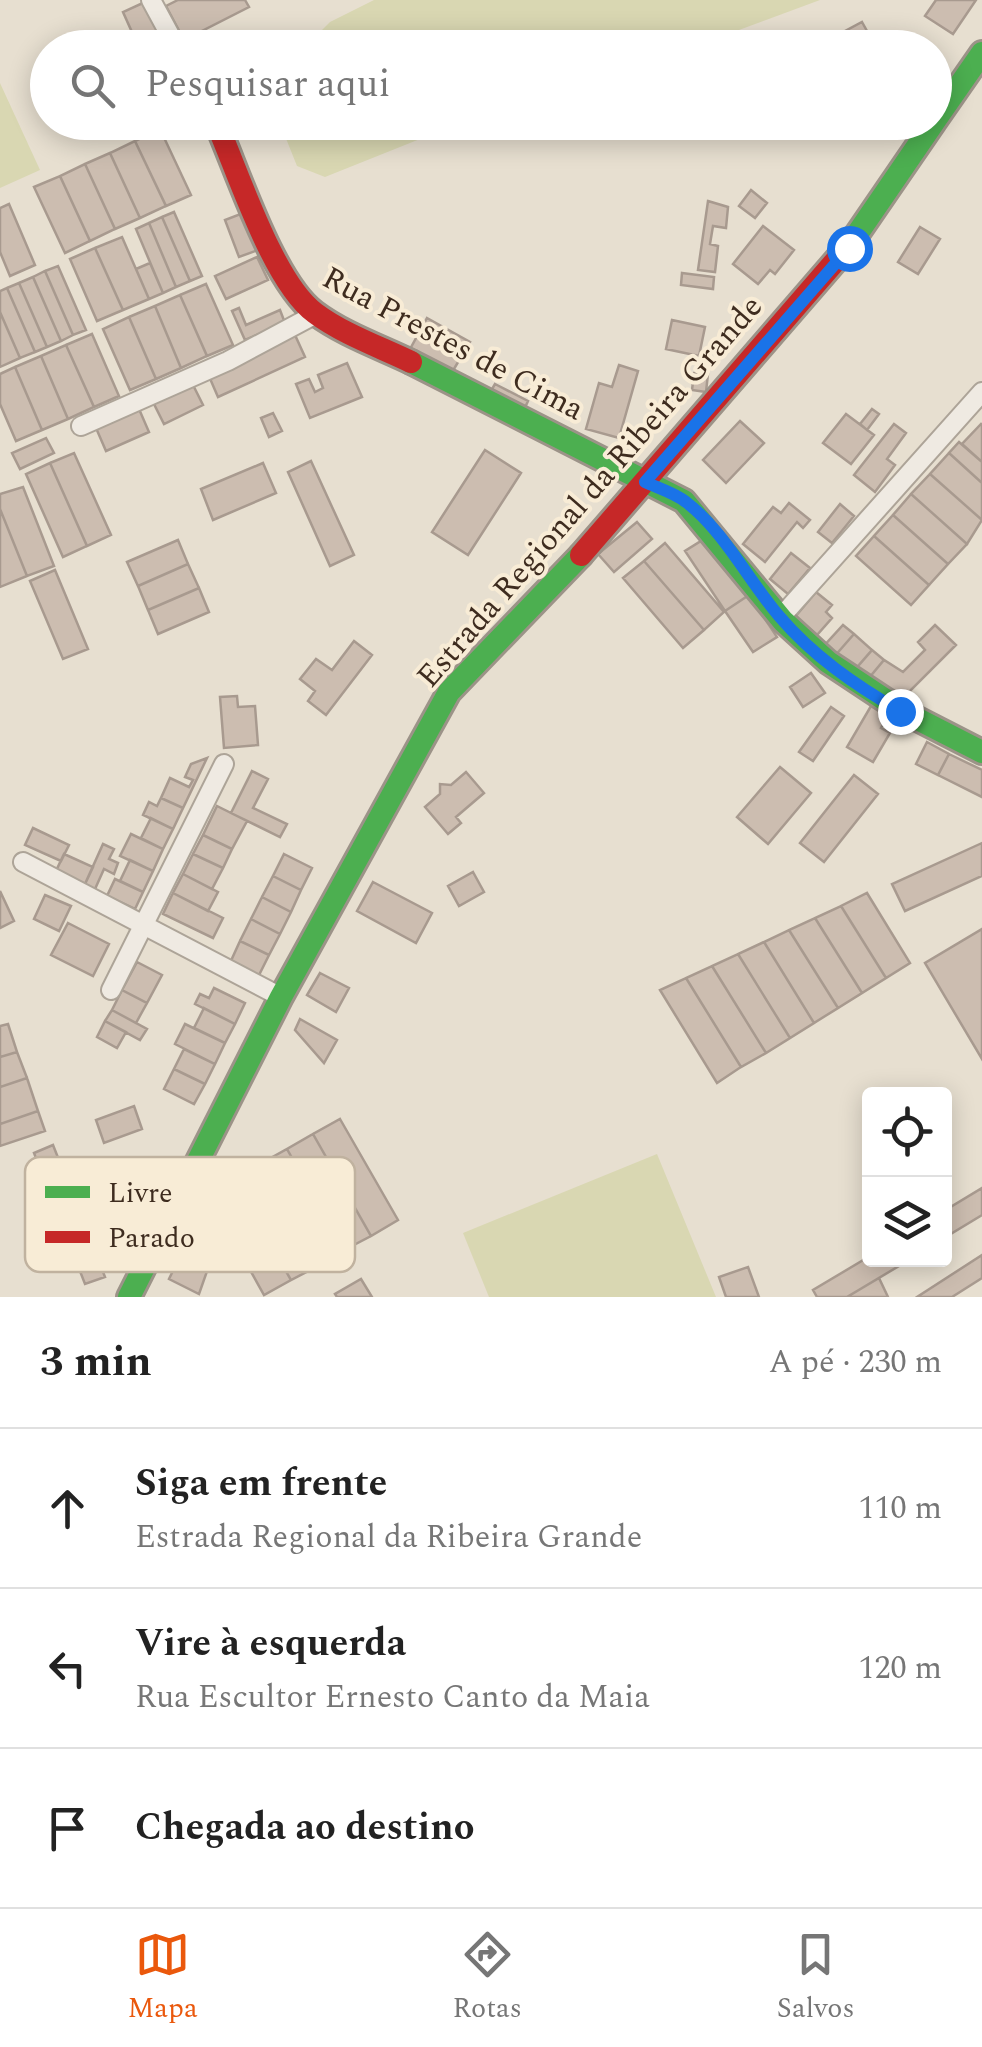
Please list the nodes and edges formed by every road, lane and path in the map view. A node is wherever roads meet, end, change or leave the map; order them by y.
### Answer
1 (151, 0) edge
2 (167, 30) edge
3 (982, 53) edge
4 (952, 96) edge
5 (223, 140) edge
6 (922, 140) edge
7 (316, 314) junction
8 (982, 392) edge
9 (81, 426) dead end
10 (645, 482) junction
11 (780, 618) junction
12 (982, 752) edge
13 (224, 764) dead end
14 (23, 862) dead end
15 (143, 925) junction
16 (111, 990) dead end
17 (281, 997) junction
18 (200, 1157) edge
19 (142, 1272) edge
20 (129, 1297) edge

1 - 2 street
3 - 4 main road, Estrada Regional da Ribeira Grande
5 - 7 main road, Rua Prestes de Cima
6 - 10 main road, Estrada Regional da Ribeira Grande
7 - 9 street
7 - 10 main road, Rua Prestes de Cima
8 - 11 street
10 - 11 main road, Rua Prestes de Cima
10 - 17 main road, Estrada Regional da Ribeira Grande
11 - 12 main road, Rua Prestes de Cima
13 - 15 street
14 - 15 street
15 - 16 street
15 - 17 street
17 - 18 main road, Estrada Regional da Ribeira Grande
19 - 20 main road, Estrada Regional da Ribeira Grande

